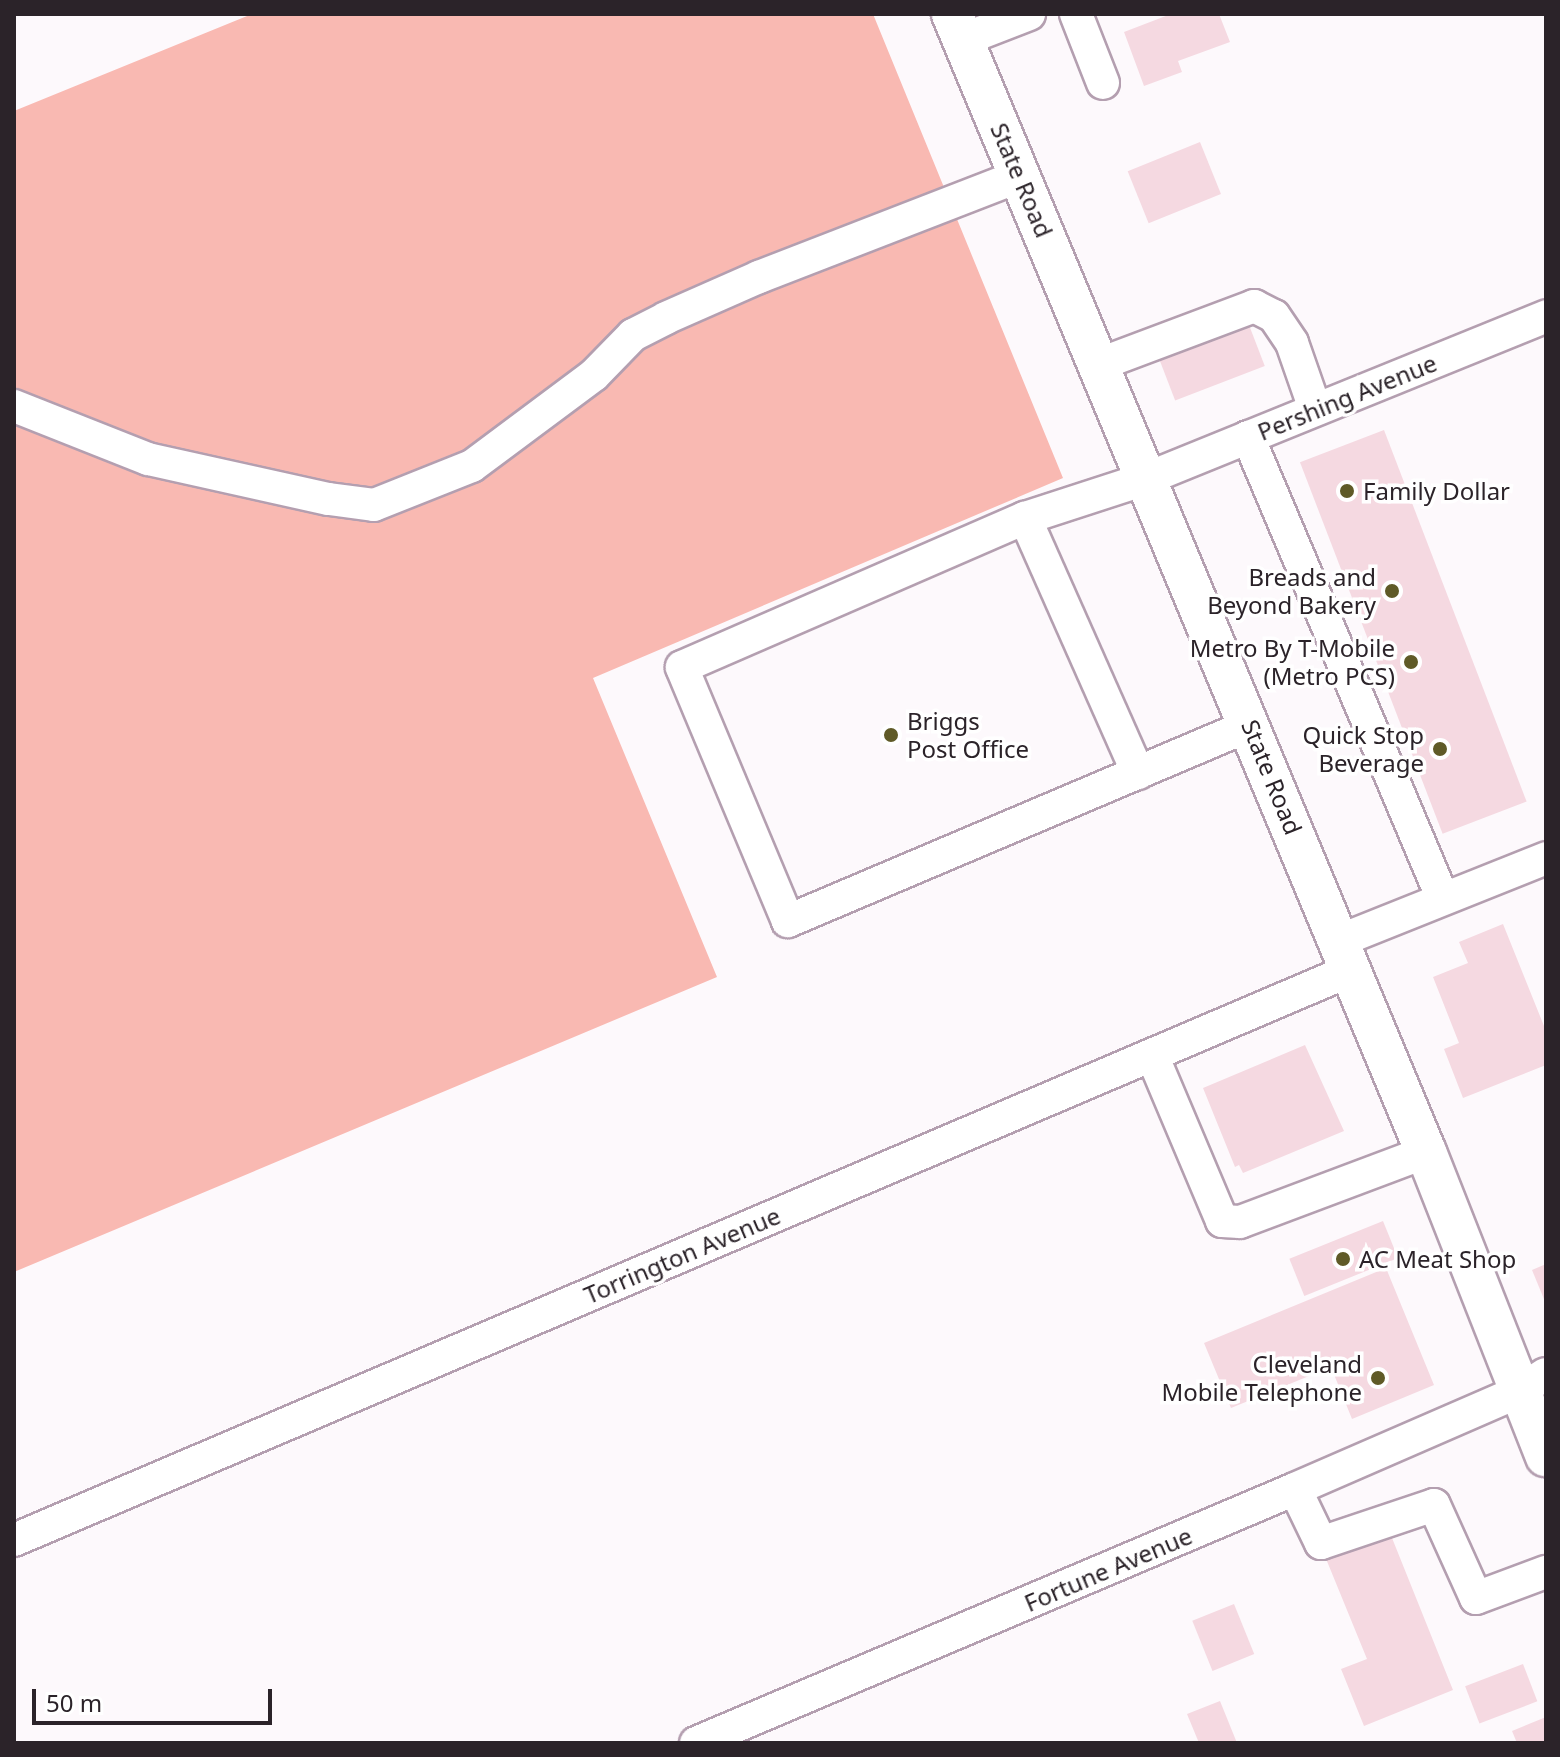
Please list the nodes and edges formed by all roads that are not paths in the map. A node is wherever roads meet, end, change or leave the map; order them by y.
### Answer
1 (1029, 14) edge
2 (1076, 14) edge
3 (957, 27) edge
4 (1103, 83) dead end
5 (1020, 176) junction
6 (1546, 316) edge
7 (1100, 364) junction
8 (14, 406) edge
9 (1315, 409) junction
10 (1248, 437) junction
11 (1148, 478) junction
12 (1025, 518) junction
13 (1250, 725) junction
14 (1138, 773) junction
15 (1546, 858) edge
16 (1443, 899) junction
17 (1345, 955) junction
18 (1152, 1055) junction
19 (1426, 1152) junction
20 (1532, 1383) edge
21 (1546, 1456) edge
22 (1295, 1489) junction
23 (14, 1540) edge
24 (1546, 1572) edge
25 (696, 1743) edge

1 - 3 street
2 - 4 street
3 - 5 main road, State Road
5 - 7 main road, State Road
5 - 8 street
6 - 9 street, Pershing Avenue
7 - 9 street
7 - 11 main road, State Road
9 - 10 street, Pershing Avenue
10 - 11 street, Pershing Avenue
10 - 16 street
11 - 12 street, Pershing Avenue
11 - 13 main road, State Road
12 - 14 street
12 - 14 street, Pershing Avenue
13 - 14 street
13 - 17 main road, State Road
15 - 16 street, Torrington Avenue
16 - 17 street, Torrington Avenue
17 - 18 street, Torrington Avenue
17 - 19 main road, State Road
18 - 19 street
18 - 23 street, Torrington Avenue
19 - 20 main road, State Road
20 - 21 main road, State Road
20 - 22 street, Fortune Avenue
22 - 24 street
22 - 25 street, Fortune Avenue

